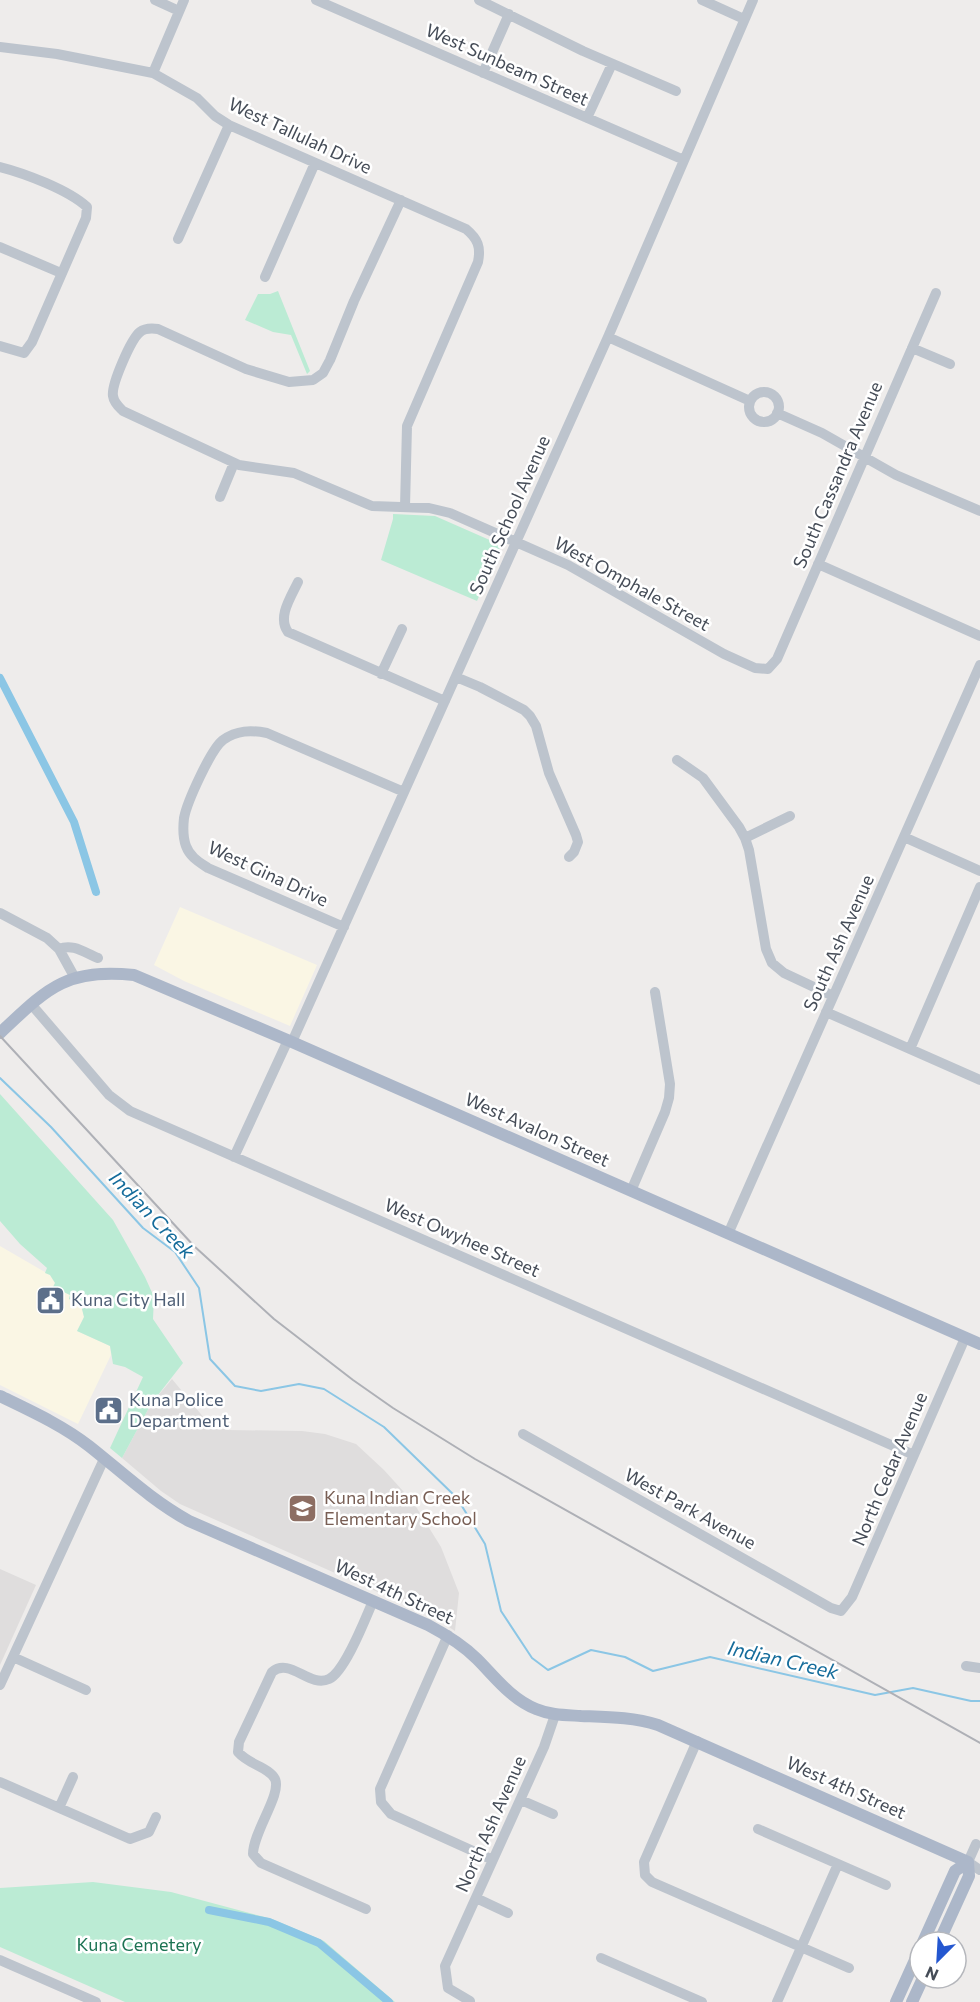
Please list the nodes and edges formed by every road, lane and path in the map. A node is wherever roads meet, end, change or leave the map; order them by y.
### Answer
1 (155, 0) edge
2 (184, 0) edge
3 (316, 0) edge
4 (479, 0) edge
5 (702, 0) edge
6 (753, 0) edge
7 (179, 11) junction
8 (509, 14) junction
9 (744, 19) junction
10 (0, 47) edge
11 (612, 64) junction
12 (153, 73) junction
13 (483, 73) junction
14 (676, 91) dead end
15 (587, 118) junction
16 (229, 125) junction
17 (684, 160) junction
18 (315, 163) junction
19 (0, 167) edge
20 (401, 200) junction
21 (178, 239) dead end
22 (0, 247) edge
23 (61, 273) junction
24 (265, 277) dead end
25 (936, 293) dead end
26 (608, 337) junction
27 (0, 346) edge
28 (912, 348) junction
29 (950, 364) dead end
30 (750, 401) junction
31 (777, 413) junction
32 (863, 458) junction
33 (234, 463) junction
34 (220, 497) dead end
35 (405, 507) junction
36 (980, 512) edge
37 (516, 542) junction
38 (818, 564) junction
39 (298, 582) dead end
40 (402, 628) dead end
41 (980, 636) edge
42 (980, 665) edge
43 (768, 669) joint
44 (381, 674) junction
45 (456, 677) junction
46 (445, 701) junction
47 (677, 760) dead end
48 (404, 792) junction
49 (790, 816) dead end
50 (903, 837) junction
51 (745, 838) junction
52 (569, 857) dead end
53 (980, 871) edge
54 (980, 887) edge
55 (0, 913) edge
56 (344, 927) junction
57 (59, 950) junction
58 (98, 958) dead end
59 (75, 978) junction
60 (655, 992) dead end
61 (833, 996) junction
62 (31, 1004) junction
63 (826, 1012) junction
64 (0, 1033) edge
65 (290, 1041) junction
66 (910, 1049) junction
67 (980, 1080) edge
68 (234, 1157) junction
69 (631, 1191) junction
70 (728, 1234) junction
71 (965, 1338) junction
72 (980, 1344) edge
73 (0, 1396) edge
74 (524, 1434) dead end
75 (914, 1455) junction
76 (104, 1459) junction
77 (373, 1601) junction
78 (841, 1611) joint
79 (447, 1635) junction
80 (13, 1657) junction
81 (966, 1666) dead end
82 (980, 1668) edge
83 (0, 1685) edge
84 (86, 1690) dead end
85 (555, 1715) junction
86 (697, 1741) junction
87 (73, 1777) dead end
88 (0, 1782) edge
89 (521, 1800) junction
90 (59, 1808) junction
91 (553, 1814) dead end
92 (156, 1817) dead end
93 (758, 1830) dead end
94 (976, 1844) dead end
95 (493, 1860) junction
96 (968, 1862) junction
97 (838, 1864) junction
98 (980, 1870) edge
99 (886, 1885) dead end
100 (476, 1898) junction
101 (366, 1909) dead end
102 (508, 1913) dead end
103 (928, 1930) edge
104 (944, 1930) edge
105 (801, 1947) junction
106 (601, 1958) dead end
107 (0, 1960) edge
108 (849, 1968) dead end
109 (908, 1976) edge
110 (470, 2001) edge
111 (96, 2002) edge
112 (702, 2002) edge
113 (777, 2002) edge
114 (896, 2002) edge

1 - 7 street
2 - 7 street
3 - 13 street, West Sunbeam Street
4 - 8 street
5 - 9 street
6 - 9 street, South School Avenue
7 - 12 street
8 - 11 street
8 - 13 street
9 - 17 street, South School Avenue
10 - 12 street, West Tallulah Drive
11 - 14 street
11 - 15 street
12 - 16 street, West Tallulah Drive
13 - 15 street, West Sunbeam Street
15 - 17 street, West Sunbeam Street
16 - 18 street, West Tallulah Drive
16 - 21 street
17 - 26 street, South School Avenue
18 - 20 street, West Tallulah Drive
18 - 24 street
19 - 23 street
20 - 33 street, West Omphale Street
20 - 35 street, West Tallulah Drive
22 - 23 street
23 - 27 street
25 - 28 street, South Cassandra Avenue
26 - 30 street
26 - 37 street, South School Avenue
28 - 29 street
28 - 32 street, South Cassandra Avenue
30 - 31 street
30 - 31 street
31 - 32 street
32 - 36 street
32 - 38 street, South Cassandra Avenue
33 - 34 street
33 - 35 street, West Omphale Street
35 - 37 street, West Omphale Street
37 - 43 street, West Omphale Street
37 - 45 street, South School Avenue
38 - 41 street
38 - 43 street, South Cassandra Avenue
39 - 44 street
40 - 44 street
42 - 50 street, South Ash Avenue
44 - 46 street
45 - 46 street, South School Avenue
45 - 52 street
46 - 48 street, South School Avenue
47 - 51 street
48 - 56 street, South School Avenue
48 - 56 street, West Gina Drive
49 - 51 street
50 - 53 street
50 - 61 street, South Ash Avenue
51 - 61 street
54 - 66 street
55 - 57 street
56 - 65 street, South School Avenue
57 - 58 street
57 - 59 street
59 - 62 main road, West Avalon Street
59 - 65 main road, West Avalon Street
60 - 69 street
61 - 63 street, South Ash Avenue
62 - 64 main road, West Avalon Street
62 - 68 street, West Owyhee Street
63 - 66 street
63 - 70 street, South Ash Avenue
65 - 68 street, South School Avenue
65 - 69 main road, West Avalon Street
66 - 67 street
68 - 75 street, West Owyhee Street
69 - 70 main road, West Avalon Street
70 - 71 main road, West Avalon Street
71 - 72 main road, West Avalon Street
71 - 75 street, North Cedar Avenue
73 - 76 main road, West 4th Street
74 - 78 street, West Park Avenue
75 - 78 street, North Cedar Avenue
76 - 77 main road, West 4th Street
76 - 80 street
77 - 79 main road, West 4th Street
77 - 101 street
79 - 85 main road, West 4th Street
79 - 95 street
80 - 83 street
80 - 84 street
81 - 82 street
85 - 86 main road, West 4th Street
85 - 89 street, North Ash Avenue
86 - 96 main road, West 4th Street
86 - 105 street
87 - 90 street
88 - 90 street
89 - 91 street
89 - 95 street, North Ash Avenue
90 - 92 street
93 - 97 street
94 - 96 street
95 - 100 street, North Ash Avenue
96 - 98 street, West 4th Street
96 - 103 main road
96 - 104 main road
97 - 99 street
97 - 105 street
100 - 102 street
100 - 110 street, North Ash Avenue
105 - 108 street
105 - 113 street
106 - 112 street
107 - 111 street
109 - 114 main road

